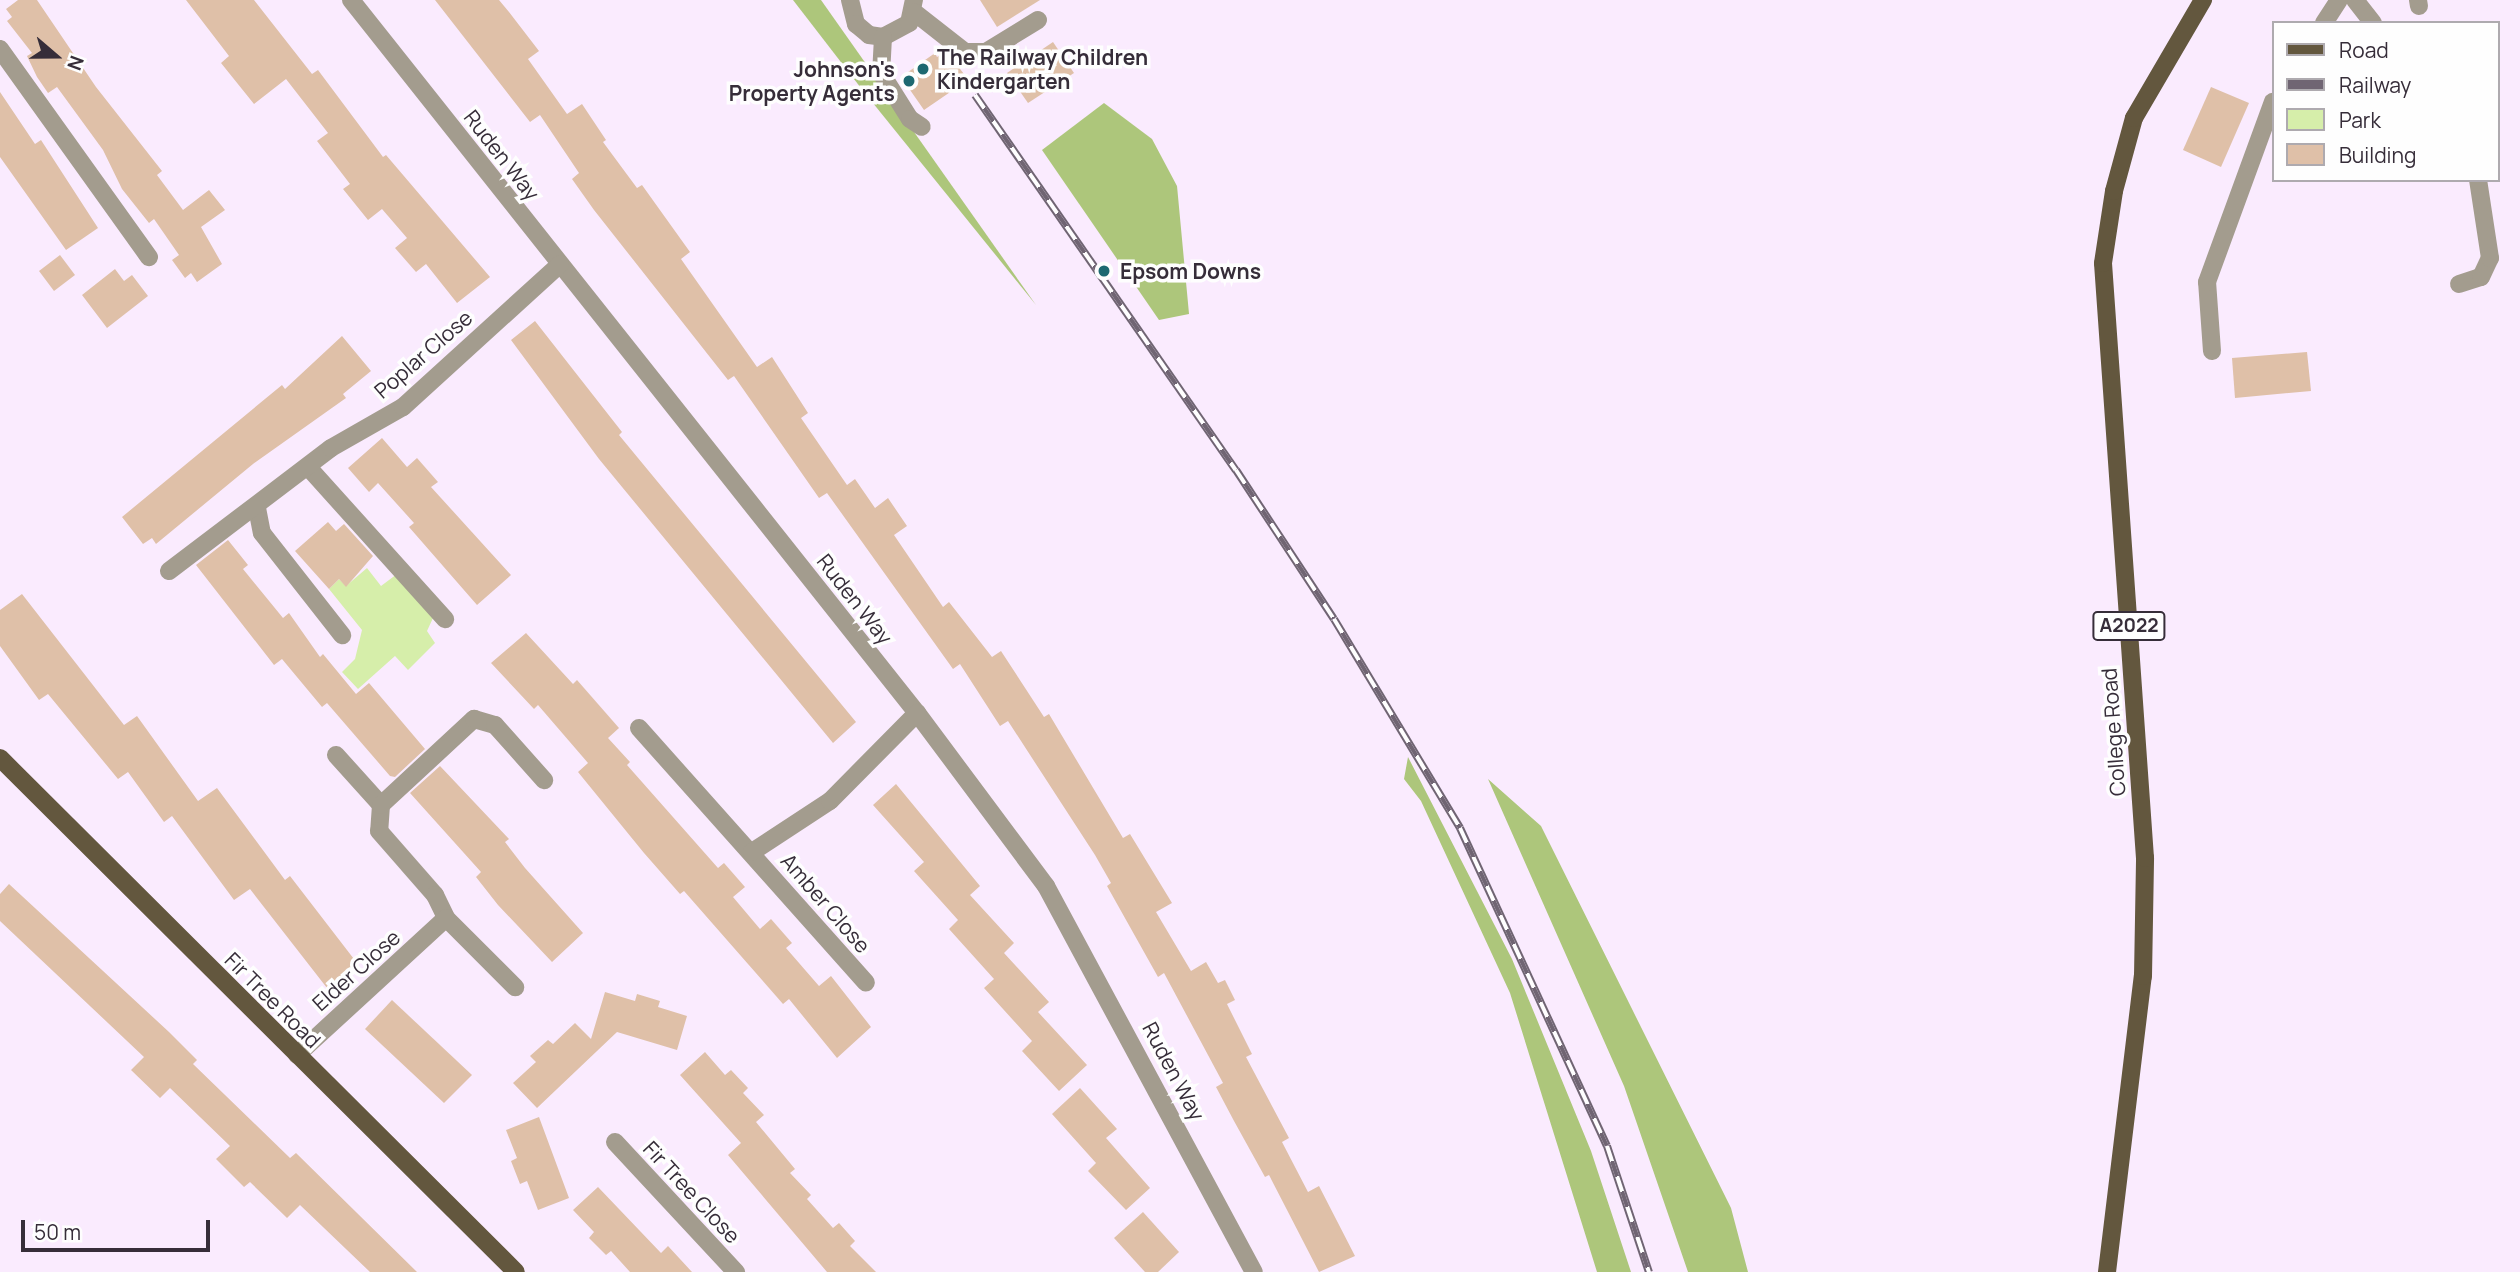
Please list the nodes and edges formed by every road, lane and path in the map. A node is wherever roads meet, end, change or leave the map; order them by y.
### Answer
1 (351, 0) edge
2 (850, 0) edge
3 (2203, 0) edge
4 (2339, 0) edge
5 (2355, 0) edge
6 (914, 6) edge
7 (1038, 20) dead end
8 (2325, 21) edge
9 (2371, 21) edge
10 (883, 37) junction
11 (0, 48) edge
12 (2272, 105) edge
13 (922, 127) dead end
14 (2478, 182) edge
15 (149, 257) dead end
16 (559, 264) junction
17 (2459, 284) dead end
18 (2211, 351) dead end
19 (308, 467) junction
20 (257, 508) junction
21 (169, 571) dead end
22 (445, 619) dead end
23 (342, 635) dead end
24 (917, 713) junction
25 (639, 728) dead end
26 (336, 755) dead end
27 (0, 758) edge
28 (544, 780) dead end
29 (381, 805) junction
30 (752, 852) junction
31 (446, 918) junction
32 (866, 983) dead end
33 (515, 987) dead end
34 (297, 1055) junction
35 (615, 1142) dead end
36 (516, 1272) edge
37 (736, 1272) edge
38 (1254, 1272) edge
39 (2107, 1272) edge

1 - 16 street, Ruden Way
2 - 10 street
3 - 39 main road, College Road / A2022
4 - 8 street
5 - 9 street
6 - 7 street
6 - 10 street
10 - 13 street
11 - 15 street
12 - 18 street
14 - 17 street
16 - 19 street, Poplar Close
16 - 24 street, Ruden Way
19 - 20 street, Poplar Close
19 - 22 street
20 - 21 street, Poplar Close
20 - 23 street
24 - 30 street, Amber Close
24 - 38 street, Ruden Way
25 - 30 street, Amber Close
26 - 29 street
27 - 34 main road, Fir Tree Road
28 - 29 street
29 - 31 street
30 - 32 street, Amber Close
31 - 33 street
31 - 34 street, Elder Close
34 - 36 main road, Fir Tree Road
35 - 37 street, Fir Tree Close

